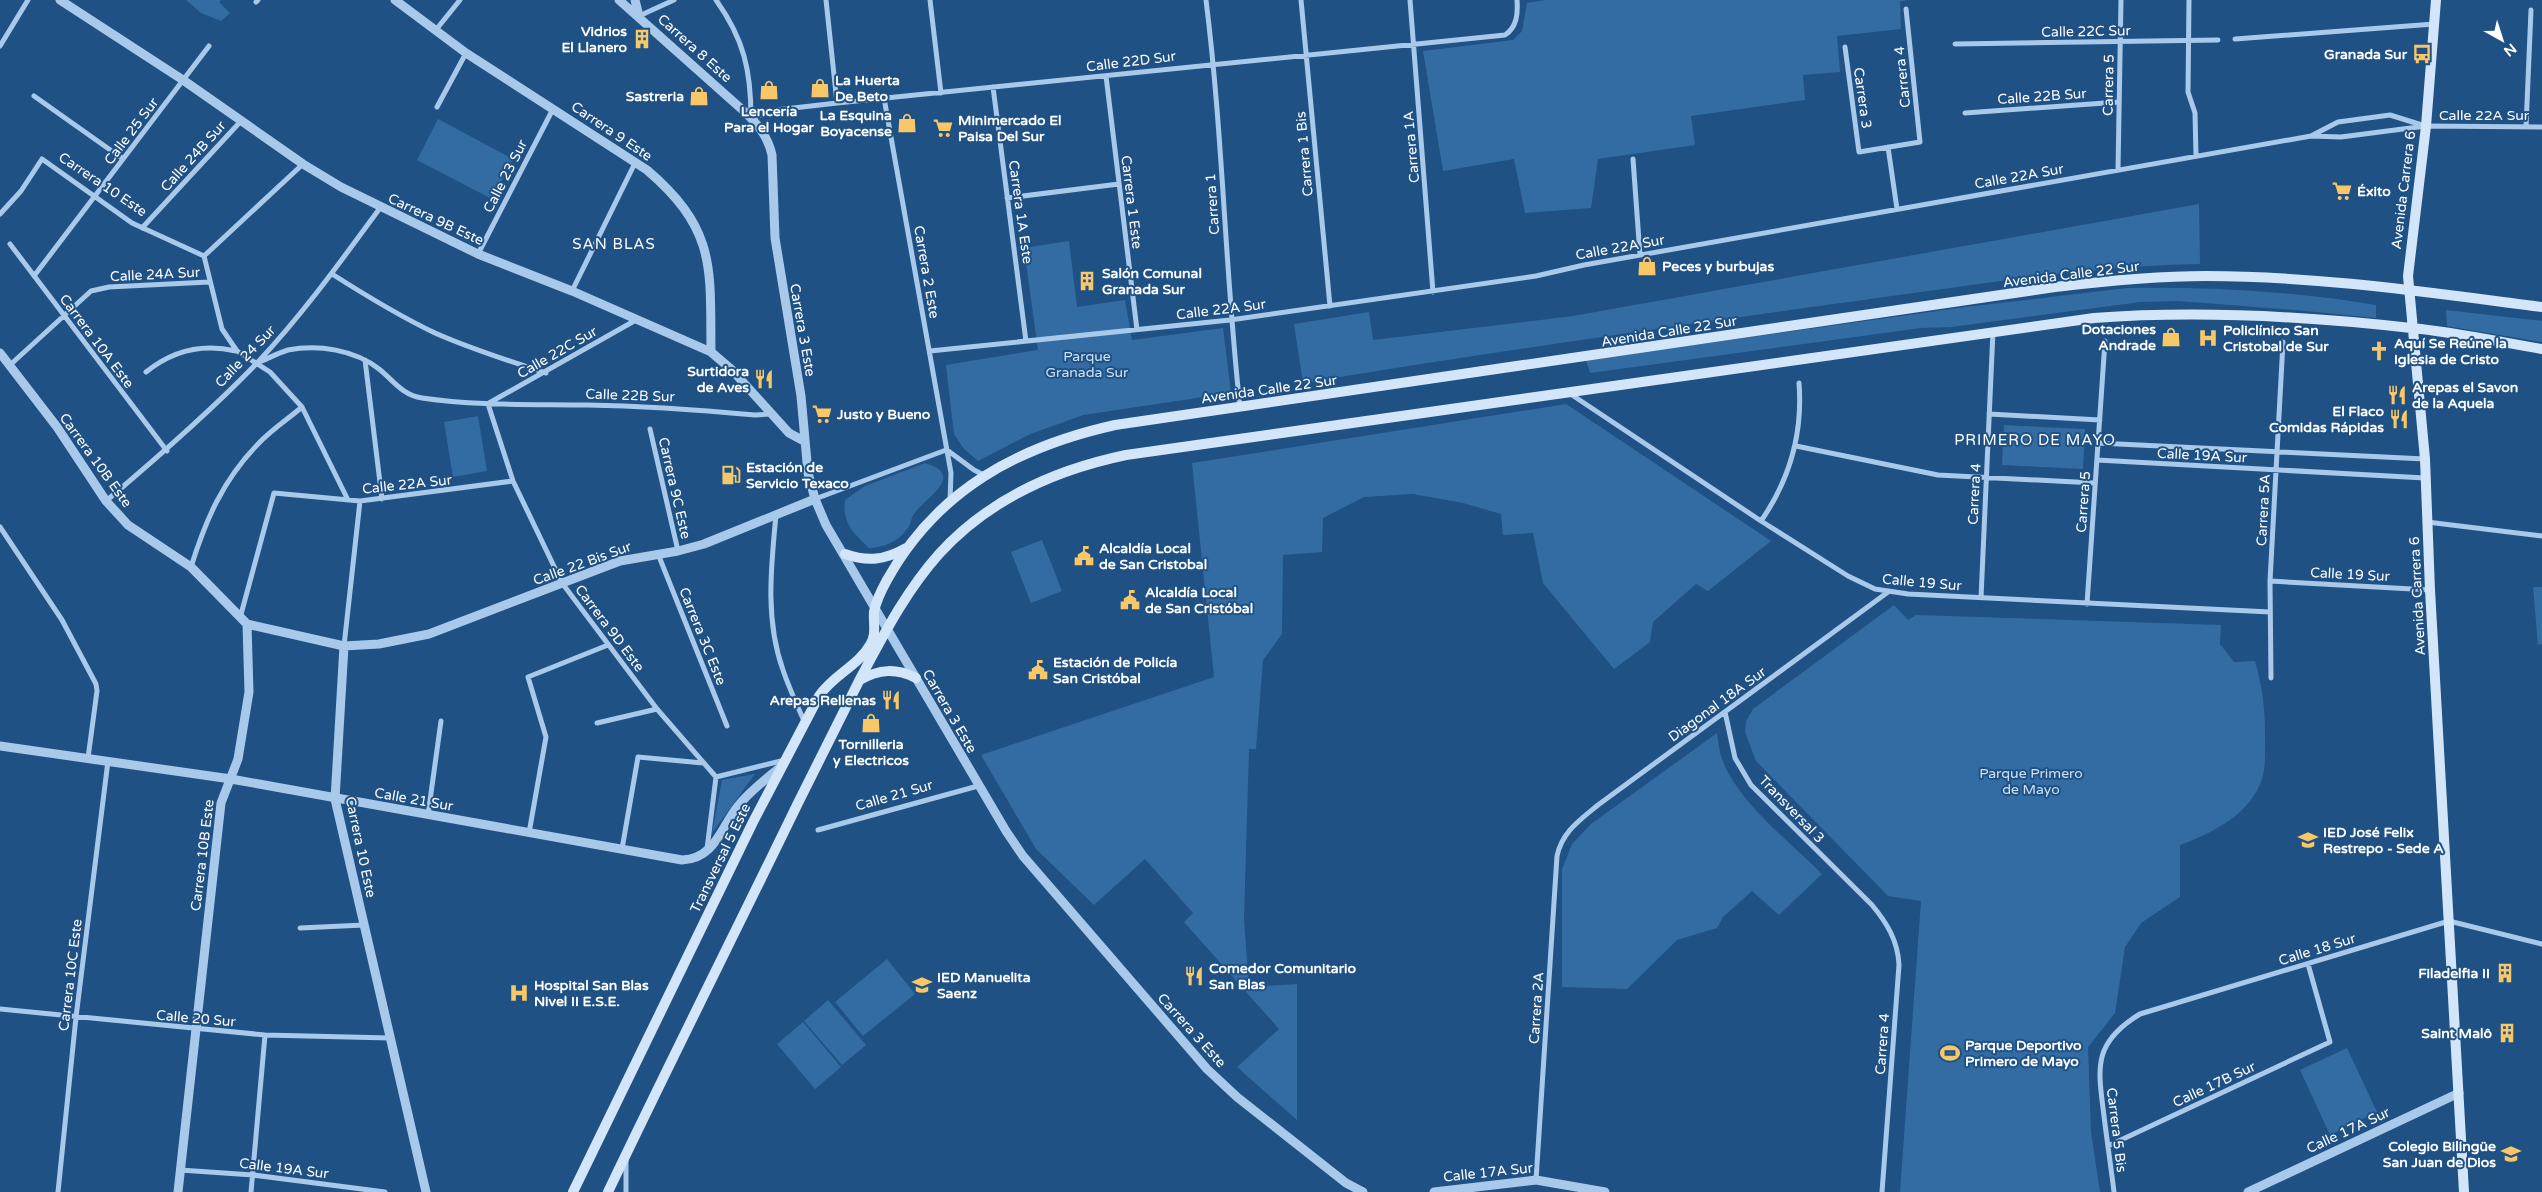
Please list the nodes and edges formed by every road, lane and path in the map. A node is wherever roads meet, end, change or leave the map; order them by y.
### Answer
1 (28, 0) edge
2 (60, 0) edge
3 (395, 0) edge
4 (460, 0) edge
5 (619, 0) edge
6 (635, 0) edge
7 (674, 0) edge
8 (716, 0) edge
9 (826, 0) edge
10 (930, 0) edge
11 (1206, 0) edge
12 (1301, 0) edge
13 (1410, 0) edge
14 (1517, 0) edge
15 (2121, 0) edge
16 (2189, 0) edge
17 (2436, 0) edge
18 (1906, 10) dead end
19 (2531, 10) dead end
20 (639, 16) junction
21 (2434, 24) junction
22 (434, 31) junction
23 (2235, 39) dead end
24 (2218, 40) dead end
25 (2188, 41) junction
26 (2120, 42) junction
27 (1955, 44) dead end
28 (1414, 45) junction
29 (0, 46) edge
30 (209, 46) dead end
31 (1845, 46) dead end
32 (466, 53) junction
33 (1306, 56) junction
34 (1214, 63) junction
35 (1106, 76) junction
36 (183, 80) junction
37 (993, 87) junction
38 (941, 93) junction
39 (34, 96) dead end
40 (884, 98) junction
41 (2119, 102) junction
42 (837, 103) junction
43 (437, 107) dead end
44 (553, 109) junction
45 (1965, 113) dead end
46 (751, 118) junction
47 (241, 120) junction
48 (2426, 126) junction
49 (2526, 126) junction
50 (2542, 127) edge
51 (2311, 136) junction
52 (1888, 147) junction
53 (2196, 156) junction
54 (124, 159) junction
55 (1633, 159) dead end
56 (635, 163) junction
57 (303, 164) junction
58 (2118, 170) junction
59 (1119, 184) junction
60 (95, 196) junction
61 (1007, 198) junction
62 (380, 208) junction
63 (1897, 209) junction
64 (0, 214) edge
65 (142, 228) junction
66 (10, 244) dead end
67 (478, 254) junction
68 (1640, 255) junction
69 (204, 256) junction
70 (332, 274) junction
71 (34, 276) junction
72 (209, 282) junction
73 (2409, 290) junction
74 (572, 291) junction
75 (1433, 292) junction
76 (1330, 306) junction
77 (2542, 307) edge
78 (64, 316) junction
79 (636, 319) junction
80 (1230, 320) junction
81 (2412, 328) junction
82 (1137, 330) junction
83 (1993, 331) junction
84 (1026, 340) junction
85 (2105, 341) dead end
86 (2284, 342) dead end
87 (2542, 349) edge
88 (930, 351) junction
89 (237, 352) junction
90 (710, 352) junction
91 (0, 353) edge
92 (365, 360) junction
93 (257, 363) junction
94 (10, 365) junction
95 (146, 372) dead end
96 (546, 373) junction
97 (1799, 383) dead end
98 (1568, 392) junction
99 (488, 404) junction
100 (302, 407) junction
101 (1240, 407) junction
102 (770, 414) junction
103 (1989, 414) junction
104 (2100, 420) junction
105 (650, 429) dead end
106 (804, 441) junction
107 (2098, 443) junction
108 (1796, 446) junction
109 (167, 450) junction
110 (946, 450) junction
111 (2277, 452) junction
112 (2424, 459) junction
113 (2097, 460) junction
114 (2276, 470) junction
115 (984, 475) junction
116 (1986, 478) junction
117 (2425, 478) junction
118 (513, 481) junction
119 (2096, 483) junction
120 (814, 499) junction
121 (348, 500) junction
122 (382, 500) junction
123 (950, 500) junction
124 (106, 501) junction
125 (360, 501) junction
126 (776, 514) junction
127 (1761, 521) junction
128 (2427, 522) junction
129 (0, 528) edge
130 (2542, 536) edge
131 (909, 546) junction
132 (678, 551) junction
133 (658, 554) junction
134 (845, 554) junction
135 (191, 566) junction
136 (2270, 581) junction
137 (562, 584) junction
138 (2430, 590) junction
139 (1888, 592) junction
140 (1981, 598) junction
141 (2088, 604) junction
142 (875, 607) junction
143 (2270, 612) junction
144 (244, 621) junction
145 (887, 627) junction
146 (608, 645) junction
147 (344, 646) junction
148 (916, 678) junction
149 (2271, 678) dead end
150 (860, 680) junction
151 (657, 709) junction
152 (1725, 712) junction
153 (441, 722) dead end
154 (597, 723) dead end
155 (805, 723) junction
156 (727, 726) dead end
157 (0, 746) edge
158 (88, 758) junction
159 (108, 761) junction
160 (703, 763) junction
161 (784, 763) junction
162 (716, 777) junction
163 (231, 779) junction
164 (978, 786) junction
165 (335, 799) junction
166 (428, 815) junction
167 (818, 830) dead end
168 (529, 833) junction
169 (1563, 838) joint
170 (622, 849) junction
171 (706, 852) junction
172 (1872, 905) joint
173 (2449, 921) junction
174 (364, 925) junction
175 (300, 928) dead end
176 (2542, 944) edge
177 (2308, 964) junction
178 (0, 1009) edge
179 (76, 1017) junction
180 (196, 1029) junction
181 (265, 1035) junction
182 (390, 1038) junction
183 (2108, 1042) joint
184 (2459, 1093) junction
185 (2108, 1146) junction
186 (626, 1154) junction
187 (180, 1170) junction
188 (253, 1175) junction
189 (1536, 1180) junction
190 (1347, 1188) edge
191 (58, 1192) edge
192 (178, 1192) edge
193 (251, 1192) edge
194 (385, 1192) edge
195 (426, 1192) edge
196 (573, 1192) edge
197 (608, 1192) edge
198 (626, 1192) edge
199 (1363, 1192) edge
200 (1434, 1192) edge
201 (1605, 1192) edge
202 (1882, 1192) edge
203 (2114, 1192) edge
204 (2248, 1192) edge
205 (2464, 1192) edge

1 - 29 street
2 - 36 street, Carrera 9B Este
3 - 22 street, Carrera 9 Este
4 - 22 street
5 - 20 street, Carrera 8 Este
6 - 20 street
7 - 20 street
8 - 46 street
9 - 42 street
10 - 38 street
11 - 34 street, Carrera 1
12 - 33 street, Carrera 1 Bis
13 - 28 street, Carrera 1A
14 - 28 street, Calle 22D Sur
15 - 26 street, Carrera 5
16 - 25 street
17 - 21 main road, Avenida Carrera 6
18 - 52 street, Carrera 4
19 - 49 street
20 - 46 street, Carrera 8 Este
21 - 23 street
21 - 48 main road, Avenida Carrera 6
22 - 32 street, Carrera 9 Este
24 - 25 street, Calle 22C Sur
25 - 26 street, Calle 22C Sur
25 - 53 street
26 - 27 street, Calle 22C Sur
26 - 41 street, Carrera 5
28 - 33 street, Calle 22D Sur
28 - 75 street, Carrera 1A
30 - 36 street, Calle 25 Sur
31 - 52 street, Carrera 3
32 - 43 street
32 - 44 street, Carrera 9 Este
33 - 34 street, Calle 22D Sur
33 - 76 street, Carrera 1 Bis
34 - 35 street, Calle 22D Sur
34 - 80 street, Carrera 1
35 - 37 street, Calle 22D Sur
35 - 59 street, Carrera 1 Este
36 - 47 street, Carrera 9B Este
36 - 54 street, Calle 25 Sur
37 - 38 street, Calle 22D Sur
37 - 61 street, Carrera 1A Este
38 - 40 street, Calle 22D Sur
39 - 54 street
40 - 42 street, Calle 22D Sur
40 - 88 street, Carrera 2 Este
41 - 45 street, Calle 22B Sur
41 - 58 street, Carrera 5
42 - 46 street, Calle 22D Sur
44 - 56 street, Carrera 9 Este
44 - 67 street, Calle 23 Sur
46 - 106 street, Carrera 3 Este
47 - 57 street, Carrera 9B Este
47 - 65 street, Calle 24B Sur
48 - 49 street, Calle 22A Sur
48 - 51 street, Calle 22A Sur
48 - 51 street, Calle 22A Sur
48 - 73 main road, Avenida Carrera 6
49 - 50 street, Calle 22A Sur
51 - 53 street, Calle 22A Sur
52 - 63 street
53 - 58 street, Calle 22A Sur
54 - 60 street, Calle 25 Sur
55 - 68 street
56 - 74 street
56 - 90 street, Carrera 9 Este
57 - 62 street, Carrera 9B Este
57 - 69 street, Calle 24A Sur
58 - 63 street, Calle 22A Sur
59 - 61 street
59 - 82 street, Carrera 1 Este
60 - 64 street, Carrera 10 Este
60 - 65 street, Carrera 10 Este
60 - 71 street, Calle 25 Sur
61 - 84 street, Carrera 1A Este
62 - 67 street, Carrera 9B Este
62 - 70 street, Calle 24 Sur
63 - 68 street, Calle 22A Sur
65 - 69 street, Carrera 10 Este
66 - 71 street, Carrera 10A Este
67 - 74 street, Carrera 9B Este
68 - 75 street, Calle 22A Sur
69 - 72 street
70 - 93 street, Calle 24 Sur
70 - 96 street
71 - 78 street, Carrera 10A Este
72 - 78 street, Calle 24A Sur
72 - 89 street
73 - 77 main road, Avenida Calle 22 Sur
73 - 81 main road, Avenida Carrera 6
73 - 101 main road, Avenida Calle 22 Sur
74 - 79 street, Carrera 9B Este
75 - 76 street, Calle 22A Sur
76 - 80 street, Calle 22A Sur
78 - 94 street, Calle 24A Sur
78 - 109 street, Carrera 10A Este
79 - 90 street, Carrera 9B Este
79 - 96 street, Calle 22C Sur
80 - 82 street, Calle 22A Sur
80 - 101 street, Carrera 1
81 - 83 main road
81 - 87 main road
81 - 112 main road, Avenida Carrera 6
82 - 84 street, Calle 22A Sur
83 - 98 main road
83 - 103 street, Carrera 4
84 - 88 street, Calle 22A Sur
85 - 104 street, Carrera 5
86 - 111 street, Carrera 5A
88 - 110 street, Carrera 2 Este
89 - 93 street
89 - 95 street
90 - 102 street, Carrera 9B Este
91 - 94 street, Carrera 10B Este
92 - 93 street, Calle 22B Sur
92 - 99 street, Calle 22B Sur
92 - 122 street
93 - 100 street
93 - 109 street, Calle 24 Sur
94 - 124 street, Carrera 10B Este
96 - 99 street, Calle 22C Sur
97 - 108 street
98 - 127 street, Calle 19 Sur
98 - 145 main road
99 - 102 street, Calle 22B Sur
99 - 118 street, Carrera 9D Este
100 - 121 street
100 - 135 street
101 - 115 main road, Avenida Calle 22 Sur
102 - 106 street, Carrera 9B Este
103 - 104 street
103 - 116 street, Carrera 4
104 - 107 street, Carrera 5
105 - 132 street, Carrera 9C Este
106 - 120 street, Carrera 3 Este
107 - 111 street, Calle 19A Sur
107 - 113 street, Carrera 5
108 - 116 street
108 - 127 street
109 - 124 street, Calle 24 Sur
110 - 115 street
110 - 120 street, Calle 22 Bis Sur
110 - 123 street, Carrera 2 Este
111 - 112 street, Calle 19A Sur
111 - 114 street, Carrera 5A
112 - 117 main road, Avenida Carrera 6
113 - 114 street, Calle 19A Sur
113 - 119 street, Carrera 5
114 - 117 street, Calle 19A Sur
114 - 136 street, Carrera 5A
115 - 123 main road, Avenida Calle 22 Sur
116 - 119 street
116 - 140 street, Carrera 4
117 - 128 main road, Avenida Carrera 6
118 - 122 street, Calle 22A Sur
118 - 137 street, Carrera 9D Este
119 - 141 street, Carrera 5
120 - 126 street, Calle 22 Bis Sur
120 - 134 street, Carrera 3 Este
121 - 125 street, Calle 22A Sur
121 - 144 street, Calle 22A Sur
122 - 125 street, Calle 22A Sur
123 - 131 main road, Avenida Calle 22 Sur
124 - 135 street, Carrera 10B Este
125 - 147 street, Carrera 10 Este
126 - 132 street, Calle 22 Bis Sur
126 - 155 street
127 - 139 street, Calle 19 Sur
128 - 130 street
128 - 138 main road, Avenida Carrera 6
129 - 158 street
131 - 134 main road
131 - 142 main road, Avenida Calle 22 Sur
132 - 133 street, Calle 22 Bis Sur
133 - 137 street, Calle 22 Bis Sur
133 - 156 street, Carrera 3C Este
134 - 142 street, Carrera 3 Este
135 - 144 street, Carrera 10B Este
136 - 138 street, Calle 19 Sur
136 - 143 street, Carrera 5A
137 - 146 street, Carrera 9D Este
137 - 147 street, Calle 22 Bis Sur
138 - 173 main road, Avenida Carrera 6
139 - 140 street, Calle 19 Sur
139 - 152 street, Diagonal 18A Sur
140 - 141 street, Calle 19 Sur
141 - 143 street, Calle 19 Sur
142 - 145 street, Carrera 3 Este
142 - 155 main road, Transversal 5 Este
143 - 149 street, Carrera 5A
144 - 147 street, Calle 22 Bis Sur
144 - 163 street, Carrera 10B Este
145 - 148 street, Carrera 3 Este
145 - 150 main road
146 - 151 street, Carrera 9D Este
146 - 168 street
147 - 165 street, Carrera 10 Este
148 - 150 main road
148 - 164 street, Carrera 3 Este
150 - 186 main road
151 - 154 street
151 - 160 street, Carrera 9D Este
152 - 169 street, Diagonal 18A Sur
152 - 172 street, Transversal 3
153 - 166 street
155 - 161 main road, Transversal 5 Este
157 - 158 street, Calle 21 Sur
158 - 159 street, Calle 21 Sur
159 - 163 street, Calle 21 Sur
159 - 179 street, Carrera 10C Este
160 - 162 street, Carrera 9D Este
160 - 170 street
161 - 162 street
161 - 171 street
161 - 196 main road, Transversal 5 Este
162 - 171 street
163 - 165 street, Calle 21 Sur
163 - 180 street, Carrera 10B Este
164 - 167 street, Calle 21 Sur
164 - 190 street, Carrera 3 Este
165 - 166 street, Calle 21 Sur
165 - 174 street, Carrera 10 Este
166 - 168 street, Calle 21 Sur
168 - 170 street, Calle 21 Sur
169 - 189 street, Carrera 2A
170 - 171 street, Calle 21 Sur
172 - 202 street, Carrera 4
173 - 176 street
173 - 177 street, Calle 18 Sur
173 - 184 main road, Avenida Carrera 6
174 - 175 street
174 - 182 street, Carrera 10 Este
177 - 183 street, Calle 18 Sur
177 - 185 street, Calle 17B Sur
178 - 179 street, Calle 20 Sur
179 - 180 street, Calle 20 Sur
179 - 191 street, Carrera 10C Este
180 - 181 street, Calle 20 Sur
180 - 187 street, Carrera 10B Este
181 - 182 street, Calle 20 Sur
181 - 188 street
182 - 195 street, Carrera 10 Este
183 - 185 street, Carrera 5 Bis
184 - 204 street, Calle 17A Sur
184 - 205 main road, Avenida Carrera 6
185 - 203 street, Carrera 5 Bis
186 - 197 main road
186 - 198 street
187 - 188 street, Calle 19A Sur
187 - 192 street, Carrera 10B Este
188 - 193 street
188 - 194 street, Calle 19A Sur
189 - 200 street, Calle 17A Sur
189 - 201 street, Calle 17A Sur
190 - 199 street, Carrera 3 Este

